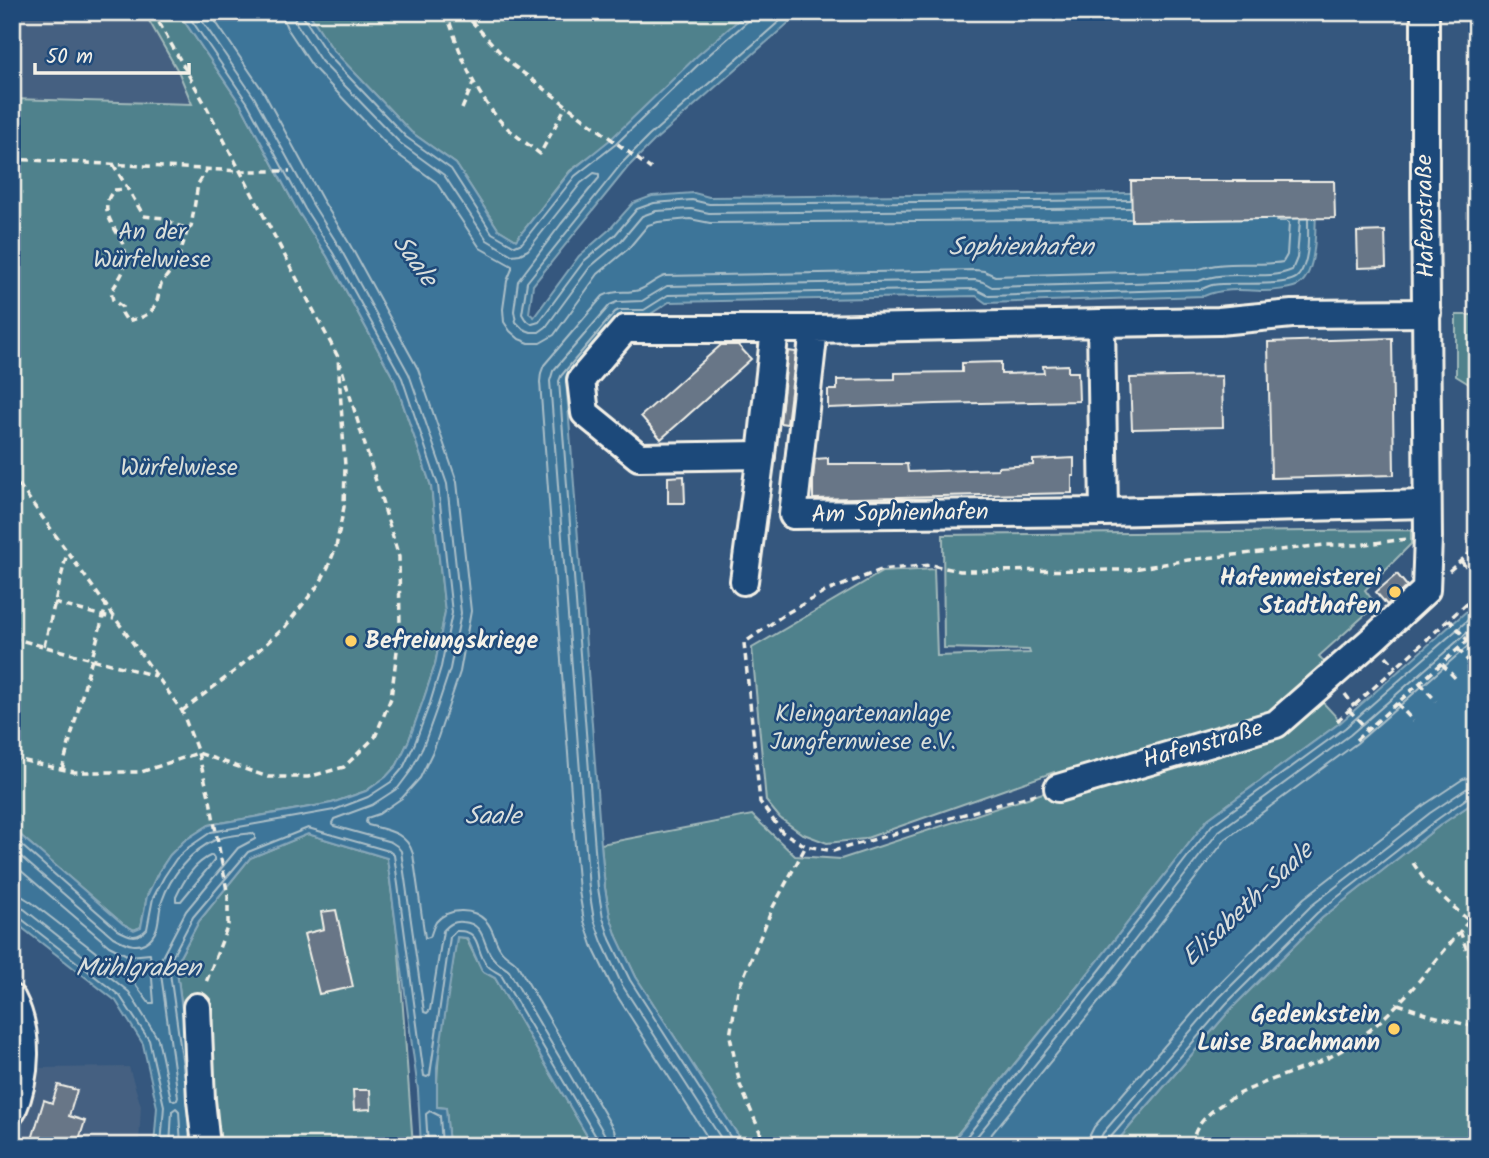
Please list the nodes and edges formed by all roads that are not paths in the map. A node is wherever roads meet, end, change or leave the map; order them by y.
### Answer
1 (1425, 12) edge
2 (1427, 313) junction
3 (1101, 323) junction
4 (775, 329) junction
5 (814, 329) junction
6 (761, 455) junction
7 (1427, 504) junction
8 (1104, 512) junction
9 (793, 515) junction
10 (753, 517) junction
11 (744, 582) dead end
12 (1058, 788) road end
13 (12, 999) edge
14 (197, 1007) road end
15 (12, 1111) edge
16 (206, 1146) edge

1 - 2 street, Hafenstraße
2 - 3 street
2 - 7 street, Hafenstraße
3 - 5 street
3 - 8 street
4 - 5 street
4 - 6 street
4 - 6 street
5 - 9 street, Am Sophienhafen
6 - 10 street
7 - 8 street, Am Sophienhafen
7 - 12 street, Hafenstraße
8 - 9 street, Am Sophienhafen
9 - 10 street
10 - 11 street
13 - 15 street
14 - 16 street

